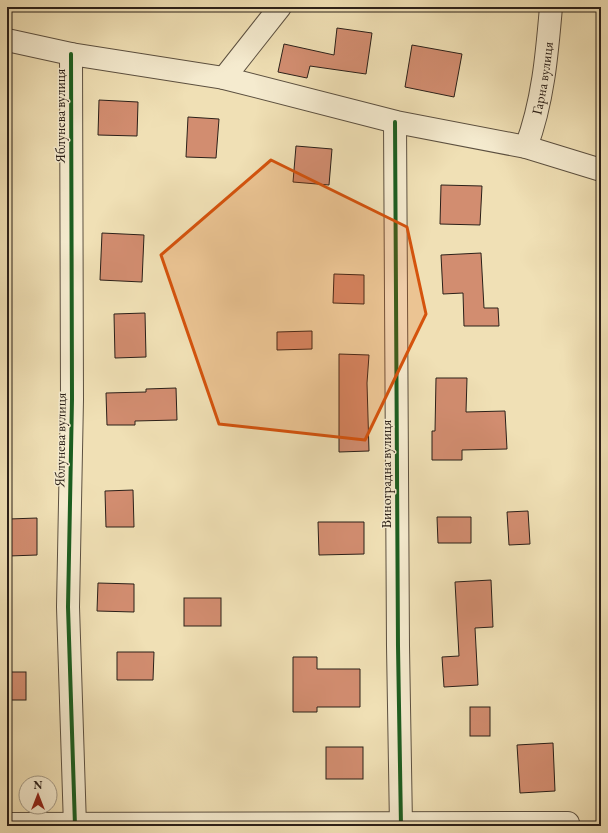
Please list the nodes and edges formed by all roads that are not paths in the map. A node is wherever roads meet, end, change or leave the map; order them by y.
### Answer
1 (280, 7) edge
2 (551, 7) edge
3 (7, 40) edge
4 (70, 54) junction
5 (224, 78) junction
6 (395, 122) junction
7 (526, 147) junction
8 (601, 170) edge
9 (568, 823) dead end
10 (7, 824) edge
11 (75, 825) edge
12 (401, 825) edge

1 - 5 street
2 - 7 street, Гарна вулиця
3 - 4 street
4 - 5 street
4 - 11 street, Яблунева вулиця
5 - 6 street
6 - 7 street
6 - 12 street, Виноградна вулиця
7 - 8 street
9 - 12 street
10 - 11 street
11 - 12 street

